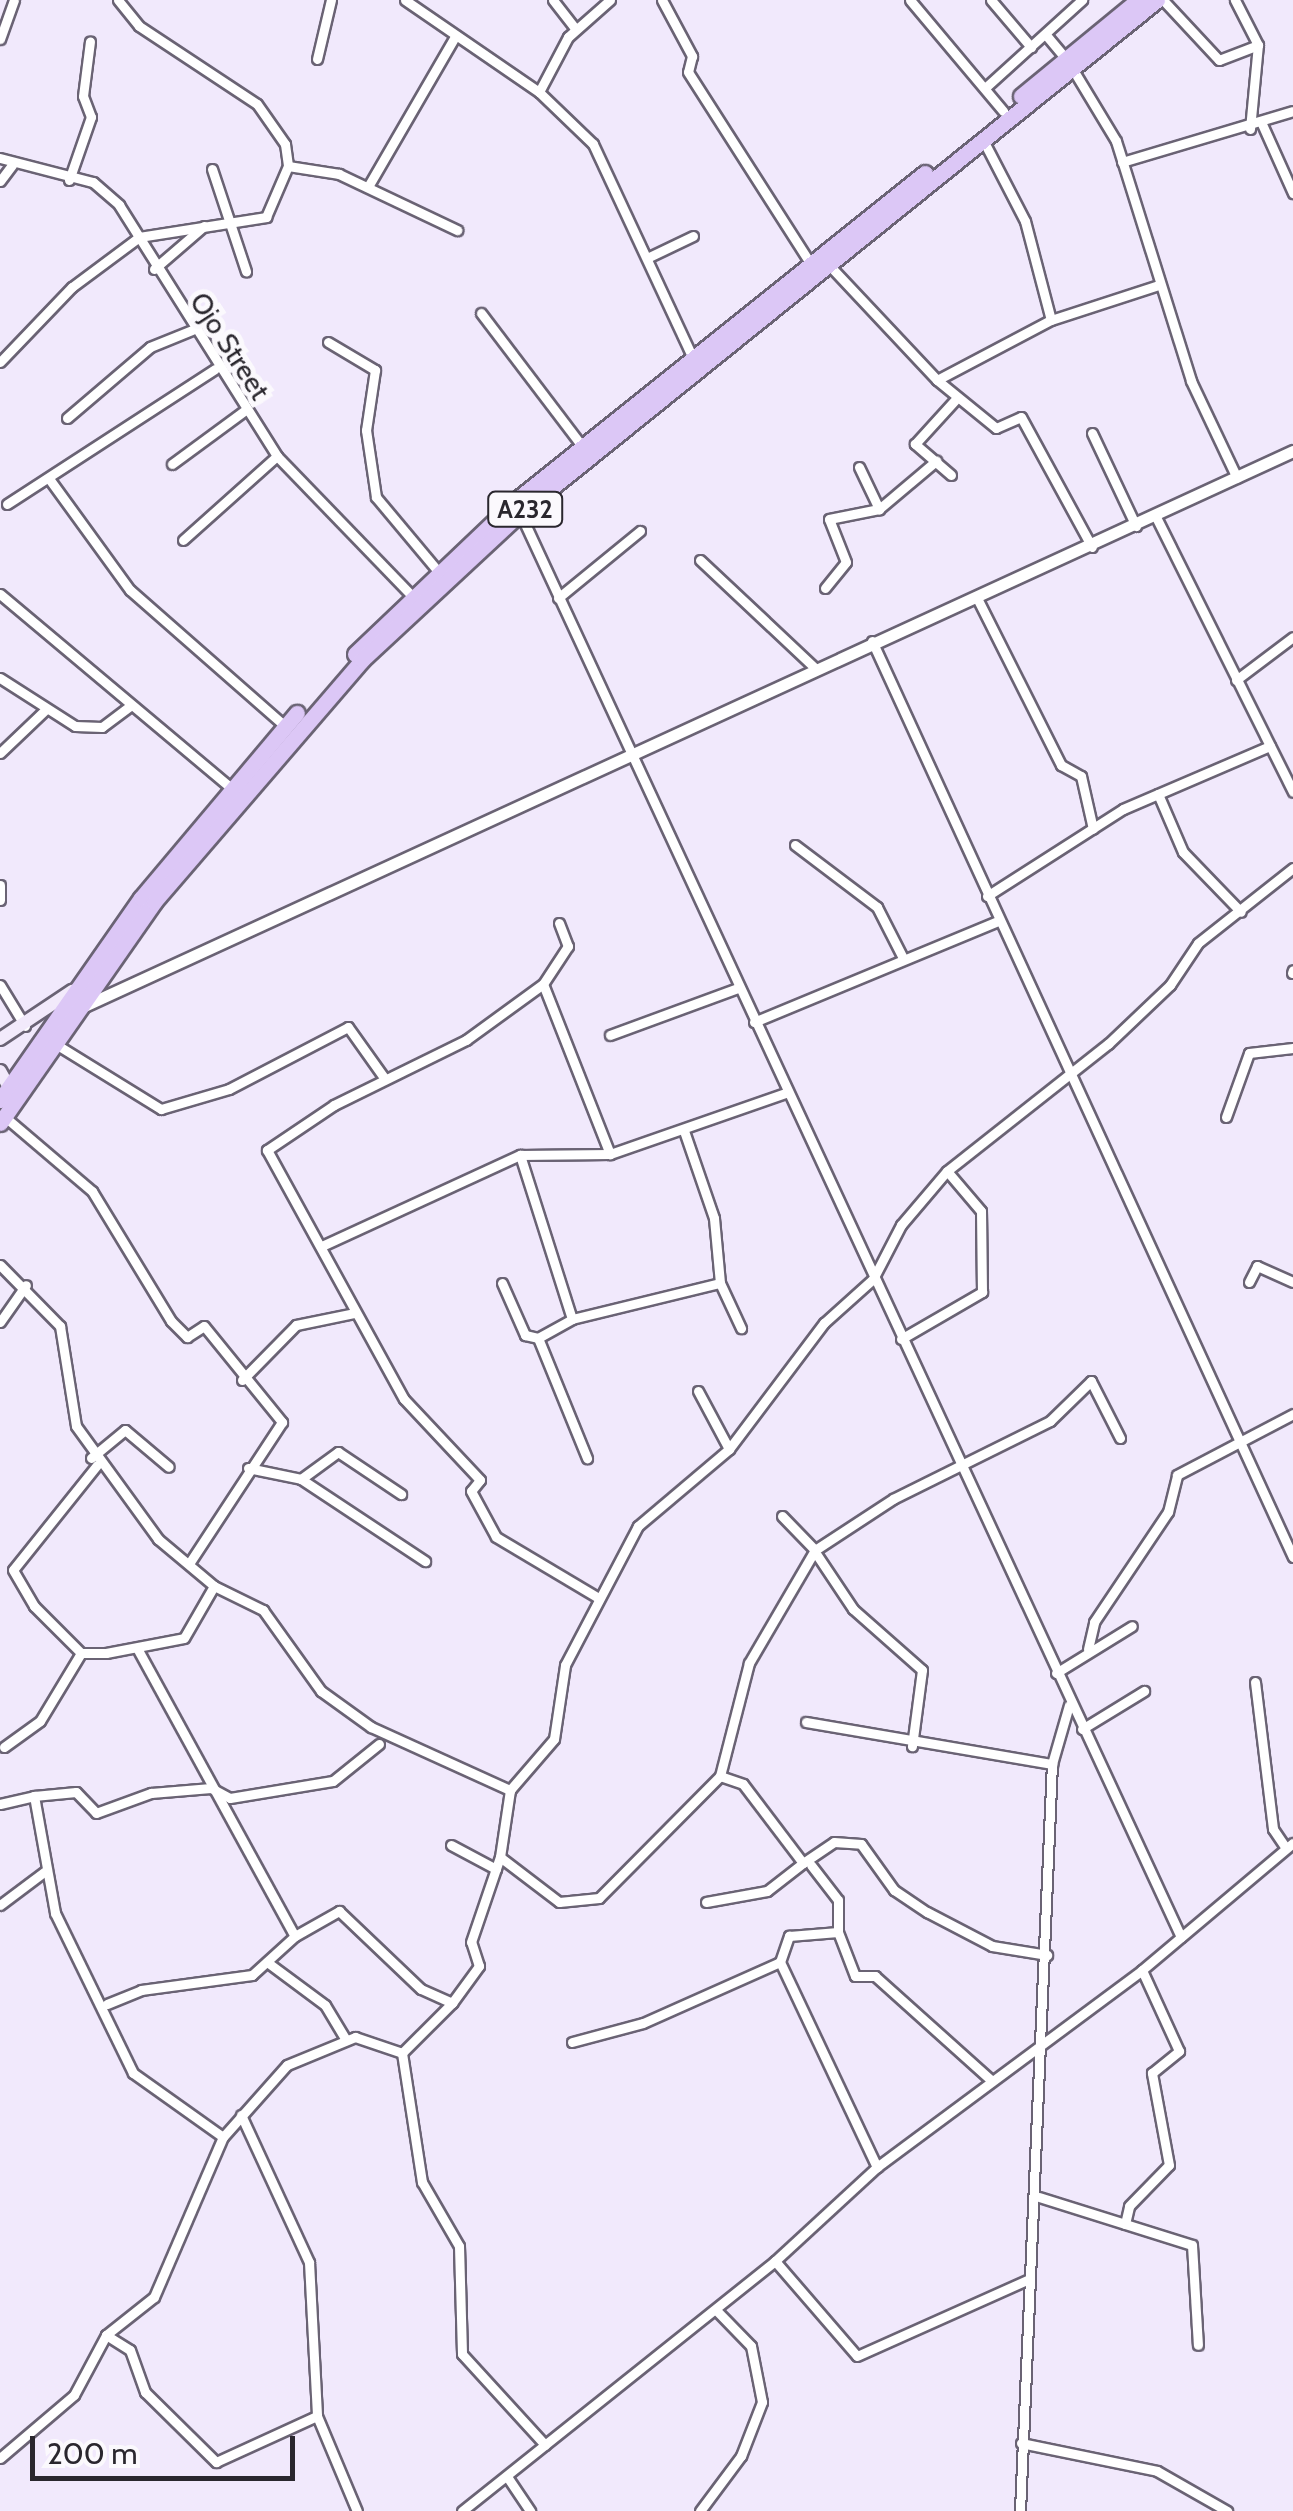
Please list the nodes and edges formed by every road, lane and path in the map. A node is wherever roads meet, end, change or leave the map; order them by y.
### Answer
1 (14, 0) edge
2 (118, 0) edge
3 (332, 0) edge
4 (404, 0) edge
5 (554, 0) edge
6 (610, 0) edge
7 (662, 0) edge
8 (910, 0) edge
9 (991, 0) edge
10 (1082, 0) edge
11 (1138, 0) edge
12 (1160, 0) edge
13 (1235, 0) edge
14 (576, 28) junction
15 (456, 34) junction
16 (1046, 35) junction
17 (0, 39) edge
18 (90, 41) dead end
19 (1258, 46) junction
20 (1031, 47) junction
21 (317, 59) dead end
22 (1069, 63) junction
23 (986, 87) junction
24 (539, 92) junction
25 (1003, 111) junction
26 (1293, 111) edge
27 (1262, 124) junction
28 (1250, 128) junction
29 (982, 138) junction
30 (0, 158) edge
31 (1122, 162) junction
32 (12, 165) junction
33 (288, 166) junction
34 (212, 169) dead end
35 (69, 180) junction
36 (0, 181) edge
37 (369, 185) junction
38 (1293, 192) edge
39 (229, 224) junction
40 (204, 226) junction
41 (457, 230) dead end
42 (692, 236) dead end
43 (139, 237) junction
44 (647, 258) junction
45 (811, 264) junction
46 (829, 265) junction
47 (154, 269) junction
48 (246, 271) dead end
49 (1159, 285) junction
50 (481, 312) dead end
51 (1051, 320) junction
52 (192, 330) junction
53 (328, 342) dead end
54 (693, 358) junction
55 (0, 362) edge
56 (215, 369) junction
57 (936, 380) junction
58 (955, 400) junction
59 (638, 410) junction
60 (244, 411) junction
61 (66, 418) dead end
62 (1092, 433) dead end
63 (582, 446) junction
64 (1293, 450) edge
65 (277, 456) junction
66 (936, 461) junction
67 (172, 464) dead end
68 (859, 467) dead end
69 (951, 476) dead end
70 (1237, 478) junction
71 (50, 480) junction
72 (6, 504) dead end
73 (879, 509) junction
74 (520, 513) junction
75 (1156, 517) junction
76 (1136, 526) junction
77 (640, 531) dead end
78 (182, 540) dead end
79 (1092, 548) junction
80 (700, 560) dead end
81 (437, 570) junction
82 (825, 588) dead end
83 (0, 594) edge
84 (411, 595) junction
85 (558, 598) junction
86 (978, 600) junction
87 (1293, 637) edge
88 (872, 641) junction
89 (816, 668) junction
90 (0, 678) edge
91 (1236, 680) junction
92 (129, 707) junction
93 (45, 710) junction
94 (285, 726) junction
95 (1270, 746) junction
96 (0, 753) edge
97 (627, 756) junction
98 (228, 786) junction
99 (1293, 792) edge
100 (1158, 794) junction
101 (1093, 829) junction
102 (795, 844) dead end
103 (1293, 868) edge
104 (0, 885) edge
105 (988, 896) junction
106 (0, 900) edge
107 (1241, 912) junction
108 (998, 921) junction
109 (558, 922) dead end
110 (902, 956) junction
111 (543, 984) junction
112 (0, 985) edge
113 (78, 986) junction
114 (738, 988) junction
115 (78, 1009) junction
116 (754, 1022) junction
117 (26, 1028) junction
118 (610, 1036) dead end
119 (0, 1039) edge
120 (54, 1043) junction
121 (1293, 1048) edge
122 (0, 1071) edge
123 (1068, 1077) junction
124 (385, 1079) junction
125 (785, 1093) junction
126 (4, 1094) edge
127 (1226, 1118) dead end
128 (2, 1120) edge
129 (684, 1131) junction
130 (596, 1136) junction
131 (584, 1151) junction
132 (610, 1154) junction
133 (520, 1156) junction
134 (948, 1171) junction
135 (324, 1245) junction
136 (0, 1265) edge
137 (873, 1278) junction
138 (502, 1282) dead end
139 (1250, 1282) dead end
140 (1293, 1282) edge
141 (720, 1283) junction
142 (26, 1285) junction
143 (354, 1313) junction
144 (572, 1319) junction
145 (0, 1322) edge
146 (741, 1328) dead end
147 (538, 1338) junction
148 (902, 1338) junction
149 (242, 1380) junction
150 (698, 1391) dead end
151 (1293, 1414) edge
152 (1120, 1438) dead end
153 (1243, 1444) junction
154 (729, 1449) junction
155 (587, 1458) dead end
156 (94, 1461) junction
157 (169, 1467) dead end
158 (957, 1467) junction
159 (248, 1468) junction
160 (300, 1479) junction
161 (401, 1494) dead end
162 (782, 1516) dead end
163 (816, 1552) junction
164 (1293, 1557) edge
165 (425, 1561) dead end
166 (190, 1562) junction
167 (0, 1563) edge
168 (12, 1570) junction
169 (214, 1586) junction
170 (596, 1597) junction
171 (1132, 1626) dead end
172 (138, 1648) junction
173 (1088, 1649) junction
174 (81, 1653) junction
175 (1056, 1673) junction
176 (1255, 1682) dead end
177 (1144, 1691) dead end
178 (1069, 1705) junction
179 (806, 1722) dead end
180 (1082, 1729) junction
181 (379, 1744) dead end
182 (912, 1746) junction
183 (4, 1747) dead end
184 (1052, 1764) junction
185 (720, 1776) junction
186 (210, 1788) junction
187 (510, 1790) junction
188 (34, 1796) junction
189 (0, 1804) edge
190 (451, 1845) dead end
191 (1290, 1845) edge
192 (500, 1858) junction
193 (807, 1864) junction
194 (496, 1869) junction
195 (44, 1872) junction
196 (706, 1902) dead end
197 (0, 1905) edge
198 (838, 1932) junction
199 (295, 1936) junction
200 (1181, 1937) junction
201 (1047, 1956) junction
202 (267, 1962) junction
203 (780, 1962) junction
204 (1142, 1970) junction
205 (452, 2003) junction
206 (107, 2004) junction
207 (1043, 2039) junction
208 (346, 2040) junction
209 (572, 2042) dead end
210 (402, 2053) junction
211 (992, 2081) junction
212 (241, 2115) junction
213 (223, 2136) junction
214 (877, 2167) junction
215 (1038, 2197) junction
216 (1124, 2224) junction
217 (776, 2261) junction
218 (1029, 2279) junction
219 (716, 2310) junction
220 (106, 2335) junction
221 (1198, 2345) dead end
222 (317, 2416) junction
223 (1021, 2443) junction
224 (545, 2445) junction
225 (0, 2458) edge
226 (508, 2478) junction
227 (356, 2511) edge
228 (462, 2511) edge
229 (530, 2511) edge
230 (700, 2511) edge
231 (1020, 2511) edge
232 (1227, 2511) edge

1 - 17 street
2 - 33 street
3 - 21 street
4 - 15 street
5 - 14 street
6 - 14 street
7 - 45 street
8 - 23 street
9 - 20 street
10 - 16 street
11 - 22 highway, A232
12 - 19 street
12 - 22 highway, A232
13 - 19 street
14 - 24 street
15 - 24 street
15 - 37 street
16 - 20 street
16 - 22 street
18 - 35 street
19 - 28 street
20 - 23 street
22 - 25 highway, A232
22 - 29 highway, A232
22 - 31 street
23 - 25 street
24 - 44 street
25 - 45 highway, A232
26 - 27 street
27 - 28 street
27 - 38 street
28 - 31 street
29 - 46 highway, A232
29 - 51 street
30 - 32 street, Ojo Street
31 - 49 street
32 - 35 street, Ojo Street
32 - 36 street
33 - 37 street
33 - 39 street
34 - 39 street
35 - 43 street, Ojo Street
37 - 41 street
39 - 40 street
39 - 48 street
40 - 43 street
40 - 47 street
42 - 44 street
43 - 47 street, Ojo Street
43 - 55 street
44 - 54 street
45 - 54 highway, A232
46 - 57 street
46 - 59 highway, A232
47 - 52 street, Ojo Street
49 - 51 street
49 - 70 street
50 - 63 street
51 - 57 street
52 - 56 street, Ojo Street
52 - 61 street
53 - 81 street
54 - 59 highway, A232
56 - 60 street, Ojo Street
56 - 71 street
57 - 58 street
58 - 66 street
58 - 79 street
59 - 63 highway, A232
59 - 74 highway, A232
60 - 65 street, Ojo Street
60 - 67 street
62 - 76 street
63 - 81 highway, A232
64 - 70 street
65 - 78 street
65 - 84 street, Ojo Street
66 - 69 street
66 - 73 street
68 - 73 street
70 - 75 street
71 - 72 street
71 - 94 street
73 - 82 street
74 - 85 street
74 - 115 highway, A232
75 - 76 street
75 - 91 street
76 - 79 street
77 - 85 street
79 - 86 street
80 - 89 street
81 - 84 highway, A232
83 - 92 street
84 - 94 highway, A232
85 - 97 street
86 - 88 street
86 - 101 street
87 - 91 street
88 - 89 street
88 - 105 street
89 - 97 street
90 - 93 street
91 - 95 street
92 - 93 street
92 - 98 street
93 - 96 street
94 - 98 highway, A232
95 - 99 street
95 - 100 street
97 - 114 street
97 - 115 street
98 - 113 highway, A232
100 - 101 street
100 - 107 street
101 - 105 street
102 - 110 street
103 - 107 street
104 - 106 street
105 - 108 street
107 - 123 street
108 - 110 street
108 - 123 street
109 - 111 street
110 - 116 street
111 - 124 street
111 - 130 street
112 - 117 street
113 - 117 main road
113 - 126 highway, A232
114 - 116 street
114 - 118 street
115 - 120 highway, A232
116 - 125 street
117 - 119 main road
120 - 124 street
120 - 128 highway, A232
121 - 127 street
122 - 126 main road
123 - 134 street
123 - 153 street
124 - 135 street
125 - 129 street
125 - 137 street
128 - 149 street
129 - 132 street
129 - 141 street
130 - 131 street
130 - 132 street
131 - 132 street
131 - 133 street
133 - 135 street
133 - 144 street
134 - 137 street
134 - 148 street
135 - 143 street
136 - 142 street
137 - 148 street
137 - 154 street
138 - 147 street
139 - 140 street
141 - 144 street
141 - 146 street
142 - 145 street
142 - 156 street
143 - 149 street
143 - 170 street
144 - 147 street
147 - 155 street
148 - 158 street
149 - 159 street
150 - 154 street
151 - 153 street
152 - 158 street
153 - 164 street
153 - 173 street
154 - 170 street
156 - 157 street
156 - 166 street
156 - 168 street
158 - 163 street
158 - 175 street
159 - 160 street
159 - 166 street
160 - 161 street
160 - 165 street
162 - 163 street
163 - 182 street
163 - 185 street
166 - 169 street
167 - 168 street
168 - 174 street
169 - 172 street
169 - 187 street
170 - 187 street
171 - 173 street
172 - 174 street
172 - 186 street
173 - 175 street
174 - 183 street
175 - 178 street
176 - 191 street
177 - 180 street
178 - 180 street
178 - 184 street
179 - 182 street
180 - 200 street
181 - 186 street
182 - 184 street
184 - 201 street
185 - 192 street
185 - 193 street
186 - 188 street
186 - 199 street
187 - 192 street
188 - 189 street
188 - 195 street
190 - 194 street
191 - 200 street
192 - 194 street
193 - 196 street
193 - 198 street
193 - 201 street
194 - 205 street
195 - 197 street
195 - 206 street
198 - 203 street
198 - 211 street
199 - 202 street
199 - 205 street
200 - 204 street
201 - 207 street
202 - 206 street
202 - 208 street
203 - 209 street
203 - 214 street
204 - 207 street
204 - 216 street
205 - 210 street
206 - 213 street
207 - 211 street
207 - 215 street
208 - 210 street
208 - 212 street
210 - 224 street
211 - 214 street
212 - 213 street
212 - 222 street
213 - 220 street
214 - 217 street
215 - 216 street
215 - 218 street
216 - 221 street
217 - 218 street
217 - 219 street
218 - 223 street
219 - 224 street
219 - 230 street
220 - 222 street
220 - 225 street
222 - 227 street
223 - 231 street
223 - 232 street
224 - 226 street
226 - 228 street
226 - 229 street

